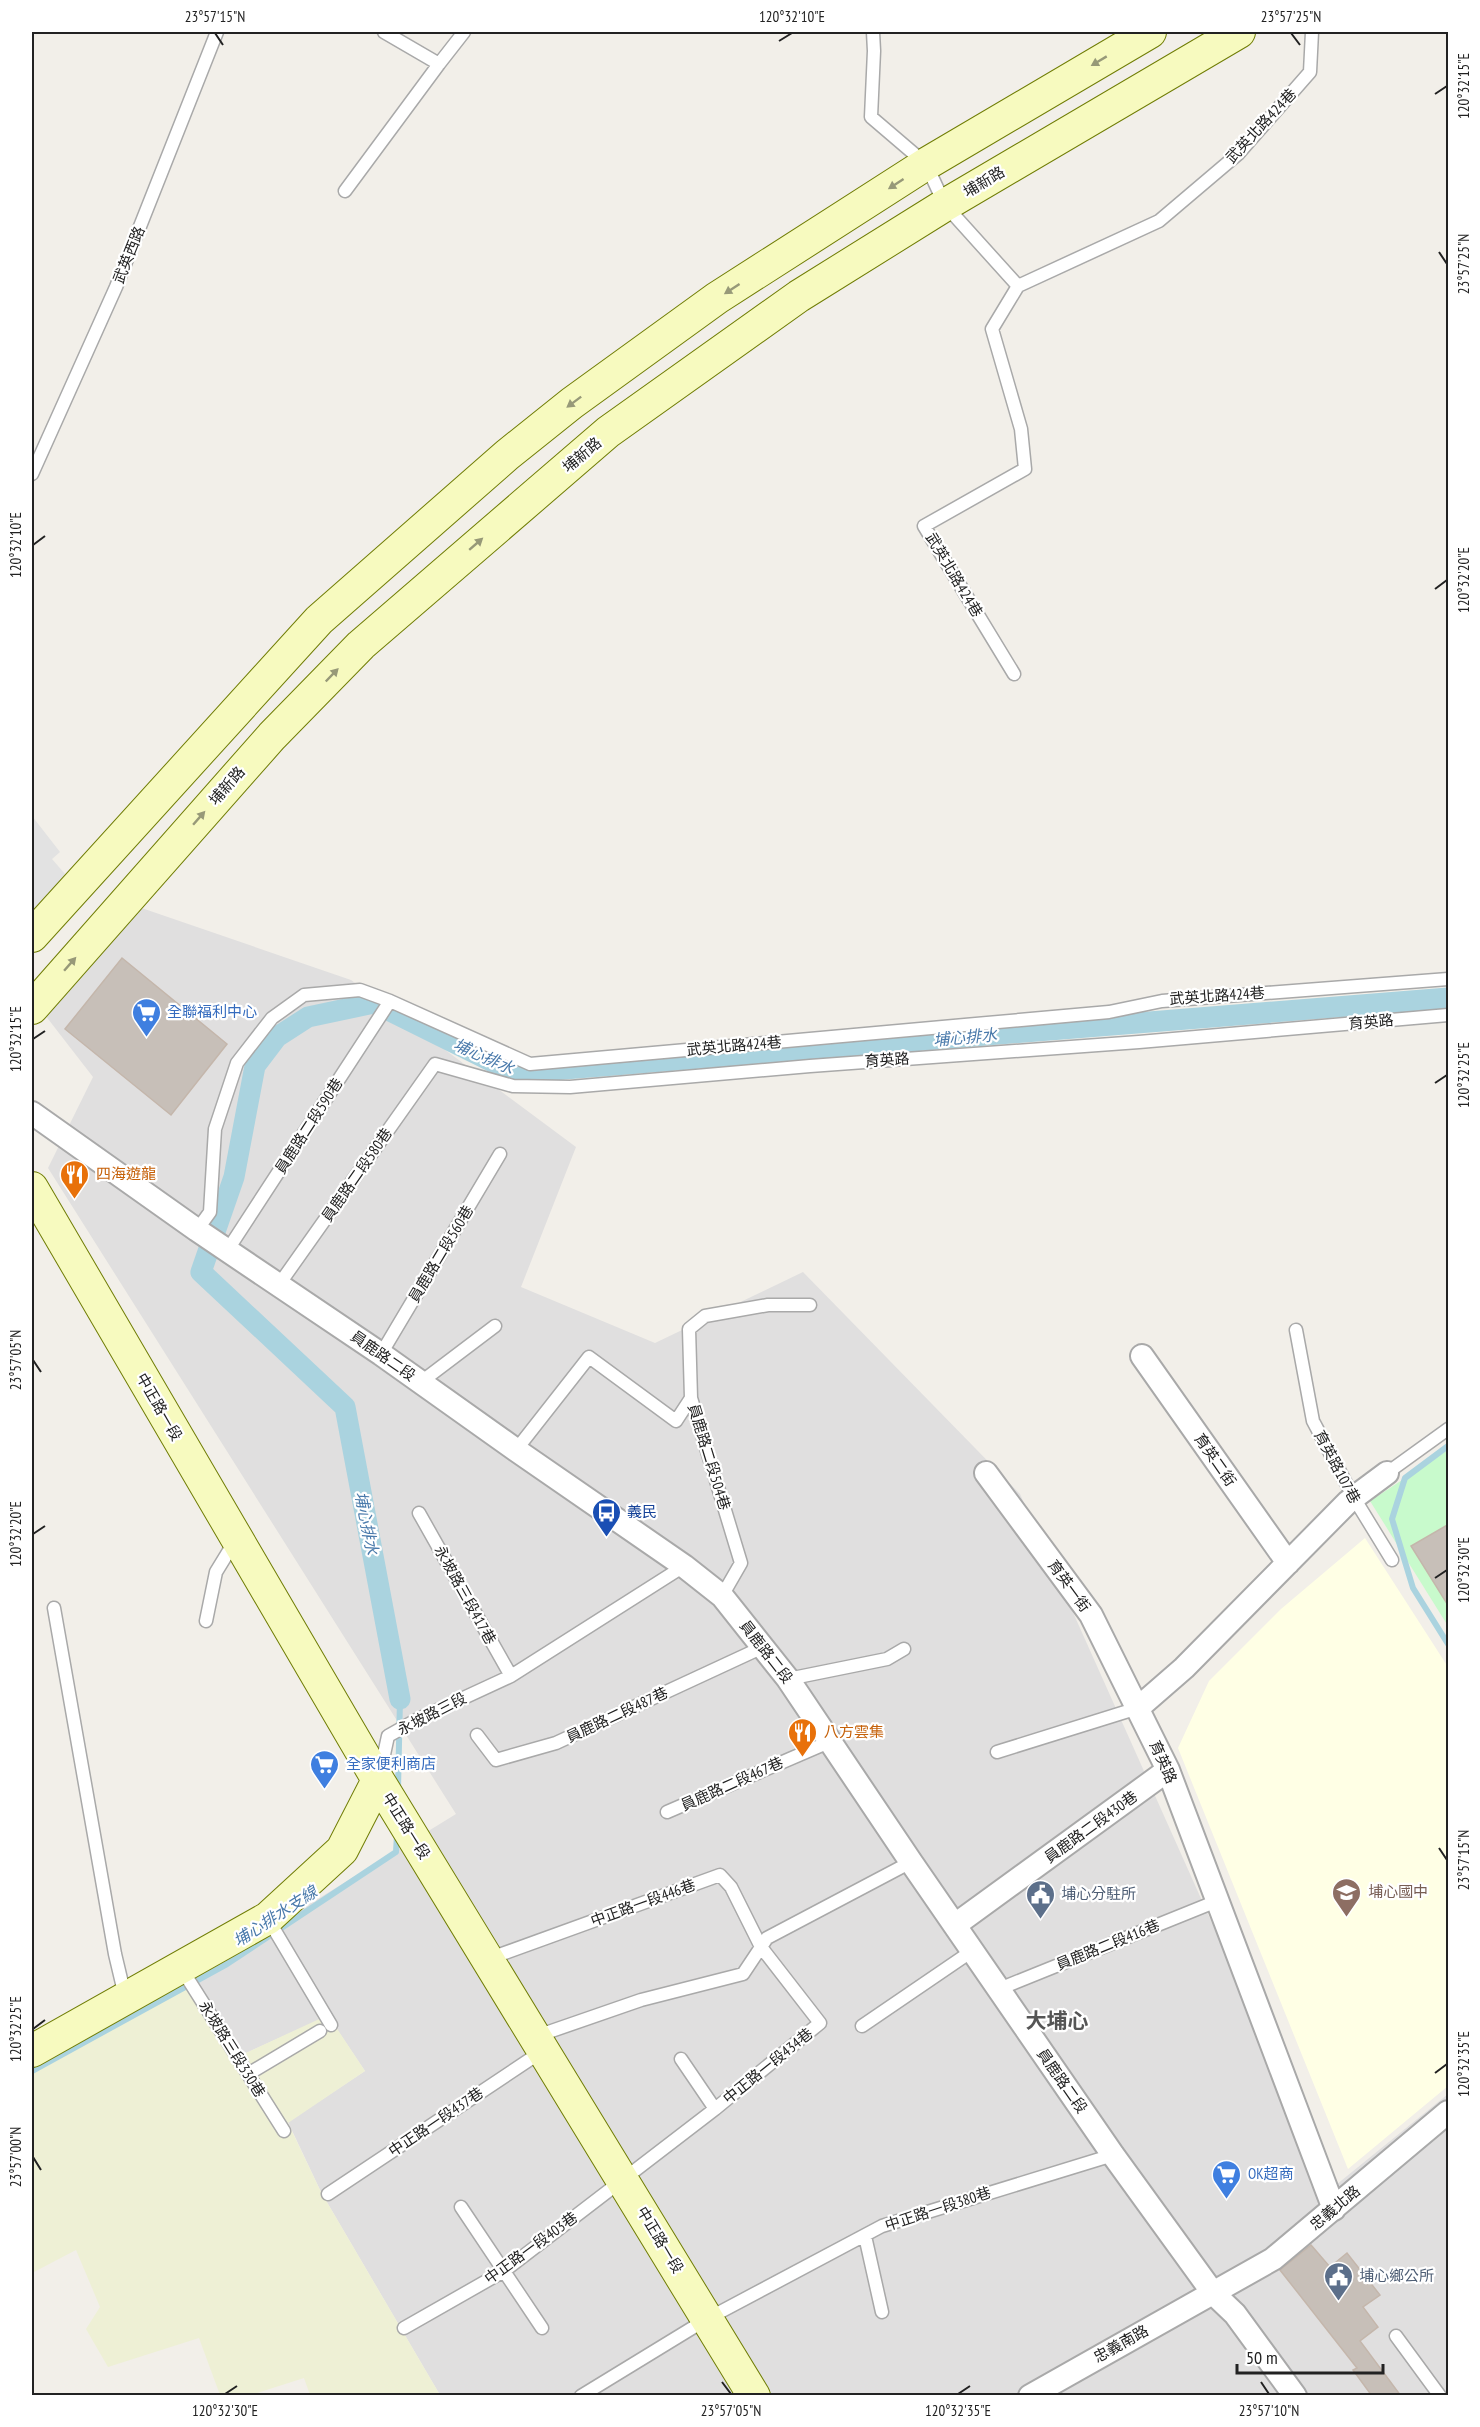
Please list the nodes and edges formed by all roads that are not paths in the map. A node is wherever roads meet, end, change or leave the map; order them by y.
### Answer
1 (217, 32) edge
2 (384, 32) edge
3 (464, 32) edge
4 (873, 32) edge
5 (1150, 32) edge
6 (1239, 32) edge
7 (1312, 32) edge
8 (439, 64) junction
9 (926, 164) junction
10 (345, 191) dead end
11 (945, 205) junction
12 (1018, 286) junction
13 (32, 474) edge
14 (1014, 674) dead end
15 (32, 936) edge
16 (1449, 979) edge
17 (390, 1001) junction
18 (32, 1008) edge
19 (1449, 1015) edge
20 (435, 1064) joint
21 (32, 1113) edge
22 (500, 1154) dead end
23 (32, 1188) edge
24 (197, 1230) junction
25 (227, 1251) junction
26 (278, 1286) junction
27 (810, 1305) dead end
28 (495, 1326) dead end
29 (1296, 1330) dead end
30 (381, 1354) junction
31 (1142, 1356) dead end
32 (421, 1382) junction
33 (691, 1398) junction
34 (1449, 1430) edge
35 (516, 1450) junction
36 (986, 1473) dead end
37 (1387, 1473) joint
38 (1353, 1498) junction
39 (419, 1513) dead end
40 (236, 1540) junction
41 (1392, 1560) dead end
42 (1288, 1563) junction
43 (684, 1566) junction
44 (722, 1596) junction
45 (54, 1608) dead end
46 (206, 1621) dead end
47 (763, 1647) junction
48 (904, 1649) dead end
49 (511, 1676) junction
50 (788, 1679) junction
51 (1138, 1708) junction
52 (477, 1735) dead end
53 (829, 1742) junction
54 (998, 1752) dead end
55 (1168, 1770) junction
56 (378, 1780) junction
57 (667, 1812) dead end
58 (911, 1862) junction
59 (1217, 1901) junction
60 (268, 1917) junction
61 (955, 1925) junction
62 (762, 1947) junction
63 (972, 1951) junction
64 (488, 1959) junction
65 (181, 1968) junction
66 (999, 1989) junction
67 (126, 1999) junction
68 (331, 2025) dead end
69 (862, 2026) dead end
70 (320, 2031) dead end
71 (540, 2043) junction
72 (32, 2051) edge
73 (681, 2059) dead end
74 (248, 2074) junction
75 (715, 2109) junction
76 (1449, 2112) edge
77 (284, 2131) dead end
78 (1113, 2155) junction
79 (623, 2180) junction
80 (327, 2194) dead end
81 (460, 2206) dead end
82 (1334, 2210) junction
83 (865, 2236) junction
84 (504, 2271) junction
85 (1213, 2293) junction
86 (882, 2313) dead end
87 (707, 2319) junction
88 (404, 2328) dead end
89 (542, 2328) dead end
90 (1396, 2336) dead end
91 (581, 2396) edge
92 (754, 2396) edge
93 (1030, 2396) edge
94 (1296, 2396) edge
95 (1440, 2396) edge

1 - 13 lane, 武英西路
2 - 8 lane
3 - 8 lane
4 - 9 lane
5 -> 9 street
6 - 11 street, 埔新路
7 - 12 lane, 武英北路424巷
8 - 10 lane
9 - 11 lane
9 -> 15 street
11 - 12 lane
18 -> 11 street, 埔新路
12 - 14 lane, 武英北路424巷
16 - 17 lane, 武英北路424巷
17 - 24 lane, 武英北路424巷
17 - 25 lane, 員鹿路二段590巷
19 - 20 lane, 育英路
20 - 26 lane, 員鹿路二段580巷
21 - 24 street, 員鹿路二段
22 - 30 lane, 員鹿路二段560巷
23 - 40 street, 中正路一段
24 - 25 street, 員鹿路二段
25 - 26 street, 員鹿路二段
26 - 30 street, 員鹿路二段
27 - 33 lane, 員鹿路二段504巷
28 - 32 lane
29 - 38 lane, 育英路107巷
30 - 32 street, 員鹿路二段
31 - 42 street, 育英二街
32 - 35 street, 員鹿路二段
33 - 35 lane
33 - 44 lane, 員鹿路二段504巷
34 - 37 lane
35 - 43 street, 員鹿路二段
36 - 51 street, 育英一街
37 - 38 street
38 - 41 lane, 育英路107巷
38 - 42 street
39 - 49 lane, 永坡路三段417巷
40 - 46 lane
40 - 56 street, 中正路一段
42 - 51 street
43 - 44 street, 員鹿路二段
43 - 49 lane, 永坡路三段
44 - 47 street, 員鹿路二段
45 - 67 lane
47 - 50 street, 員鹿路二段
47 - 52 lane, 員鹿路二段487巷
48 - 50 lane
49 - 56 lane, 永坡路三段
50 - 53 street, 員鹿路二段
51 - 54 lane
51 - 55 street, 育英路
53 - 57 lane, 員鹿路二段467巷
53 - 58 street, 員鹿路二段
55 - 59 street, 育英路
55 - 61 street, 員鹿路二段430巷
56 - 60 street, 永坡路三段
56 - 64 street, 中正路一段
58 - 61 street, 員鹿路二段
58 - 62 lane
59 - 66 lane, 員鹿路二段416巷
59 - 82 street, 育英路
60 - 65 street, 永坡路三段
60 - 68 lane
61 - 63 street, 員鹿路二段
62 - 64 lane, 中正路一段446巷
62 - 71 lane
62 - 75 lane, 中正路一段434巷
63 - 66 street, 員鹿路二段
63 - 69 lane
64 - 71 street, 中正路一段
65 - 67 street, 永坡路三段
65 - 74 lane, 永坡路三段330巷
66 - 78 street, 員鹿路二段
67 - 72 street, 永坡路三段
70 - 74 lane
71 - 79 street, 中正路一段
71 - 80 lane, 中正路一段437巷
73 - 75 lane, 中正路一段434巷
74 - 77 lane, 永坡路三段330巷
75 - 79 lane, 中正路一段403巷
76 - 82 street, 忠義北路
78 - 83 lane, 中正路一段380巷
78 - 85 street, 員鹿路二段
79 - 84 lane, 中正路一段403巷
79 - 87 street, 中正路一段
81 - 84 lane
82 - 85 street, 忠義北路
83 - 86 lane
83 - 87 lane, 中正路一段380巷
84 - 88 lane, 中正路一段403巷
84 - 89 lane
85 - 93 street, 忠義南路
85 - 94 street, 員鹿路二段
87 - 91 lane, 中正路一段380巷
87 - 92 street, 中正路一段
90 - 95 lane

